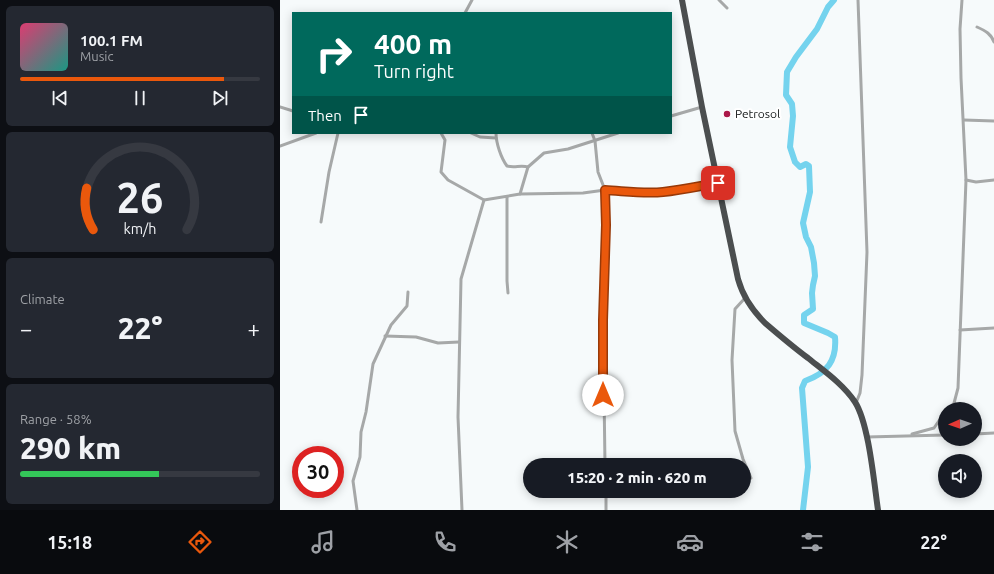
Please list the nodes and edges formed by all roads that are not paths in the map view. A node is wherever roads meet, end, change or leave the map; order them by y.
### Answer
1 (472, 0) edge
2 (681, 0) edge
3 (719, 0) edge
4 (858, 0) edge
5 (962, 0) edge
6 (727, 8) dead end
7 (466, 12) edge
8 (978, 27) dead end
9 (994, 42) edge
10 (702, 107) junction
11 (280, 108) edge
12 (292, 111) edge
13 (672, 116) edge
14 (964, 120) junction
15 (994, 120) edge
16 (313, 134) edge
17 (338, 134) edge
18 (442, 134) edge
19 (473, 134) edge
20 (496, 134) edge
21 (592, 134) edge
22 (615, 134) edge
23 (496, 138) junction
24 (595, 141) junction
25 (280, 146) edge
26 (528, 167) junction
27 (966, 180) junction
28 (994, 180) edge
29 (718, 183) junction
30 (605, 190) junction
31 (520, 194) junction
32 (507, 197) junction
33 (484, 200) junction
34 (321, 222) dead end
35 (408, 292) dead end
36 (508, 294) dead end
37 (745, 298) junction
38 (994, 328) edge
39 (960, 330) junction
40 (385, 336) junction
41 (459, 342) junction
42 (954, 402) edge
43 (856, 403) junction
44 (938, 422) edge
45 (994, 433) edge
46 (982, 434) edge
47 (938, 435) edge
48 (905, 436) junction
49 (866, 437) junction
50 (605, 458) edge
51 (742, 458) edge
52 (606, 498) edge
53 (357, 510) edge
54 (462, 510) edge
55 (606, 510) edge
56 (878, 510) edge

1 - 7 street
2 - 10 highway
3 - 6 street
4 - 43 street
5 - 14 street
8 - 9 street
10 - 13 street
10 - 29 highway
11 - 12 street
14 - 15 street
14 - 27 street
16 - 25 street
17 - 34 street
18 - 33 street
19 - 23 street
20 - 23 street
21 - 24 street
22 - 24 street
23 - 26 street
24 - 26 street
24 - 30 street
26 - 31 street
27 - 28 street
27 - 39 street
29 - 30 street
29 - 37 highway
30 - 31 street
30 - 50 street
31 - 32 street
32 - 33 street
32 - 36 street
33 - 41 street
35 - 40 street
37 - 43 highway
37 - 51 street
38 - 39 street
39 - 42 street
40 - 41 street
40 - 53 street
41 - 54 street
43 - 49 highway
44 - 48 street
45 - 46 street
47 - 48 street
48 - 49 street
49 - 56 highway
52 - 55 street

